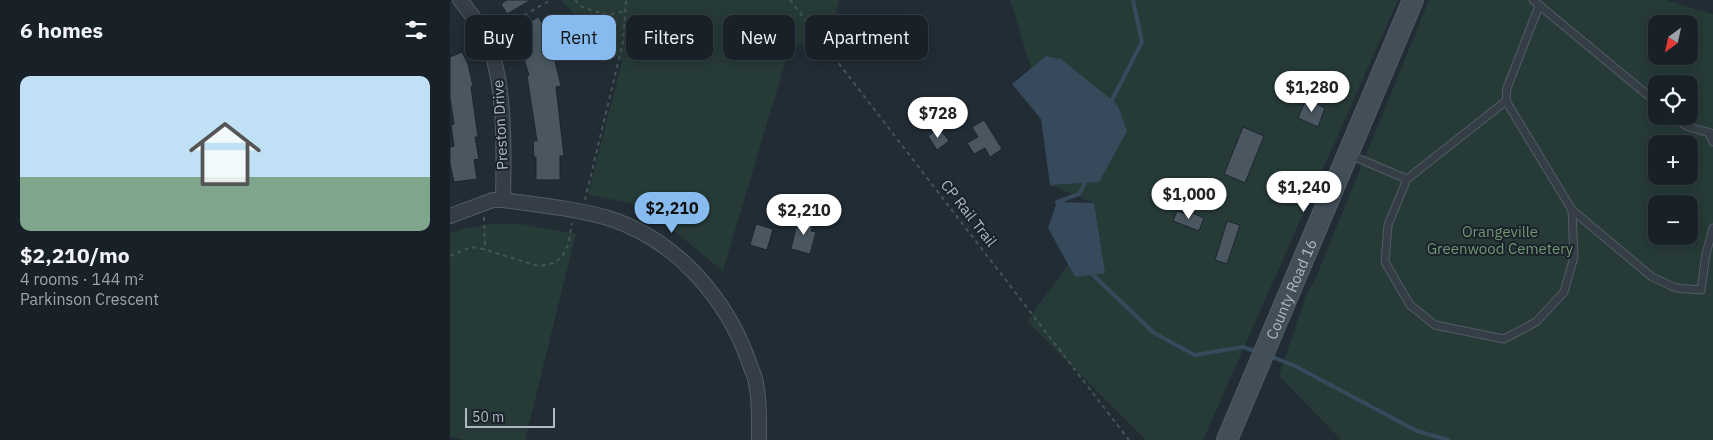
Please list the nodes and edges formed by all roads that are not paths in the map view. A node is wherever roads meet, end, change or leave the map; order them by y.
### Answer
1 (460, 0) edge
2 (1413, 0) edge
3 (1533, 0) edge
4 (1540, 6) junction
5 (1648, 95) edge
6 (1506, 101) junction
7 (1685, 125) edge
8 (1711, 133) edge
9 (1713, 142) edge
10 (1348, 154) junction
11 (1407, 179) junction
12 (503, 200) junction
13 (1572, 210) junction
14 (450, 216) edge
15 (1713, 228) edge
16 (759, 440) edge
17 (1227, 440) edge

1 - 12 street, Preston Drive
2 - 10 main road, County Road 16
3 - 4 lane
4 - 5 lane
4 - 6 lane
6 - 11 lane
6 - 13 lane
7 - 8 lane
8 - 9 lane
10 - 11 lane
10 - 17 main road, County Road 16
11 - 13 lane
12 - 14 street
12 - 16 street
13 - 15 lane

